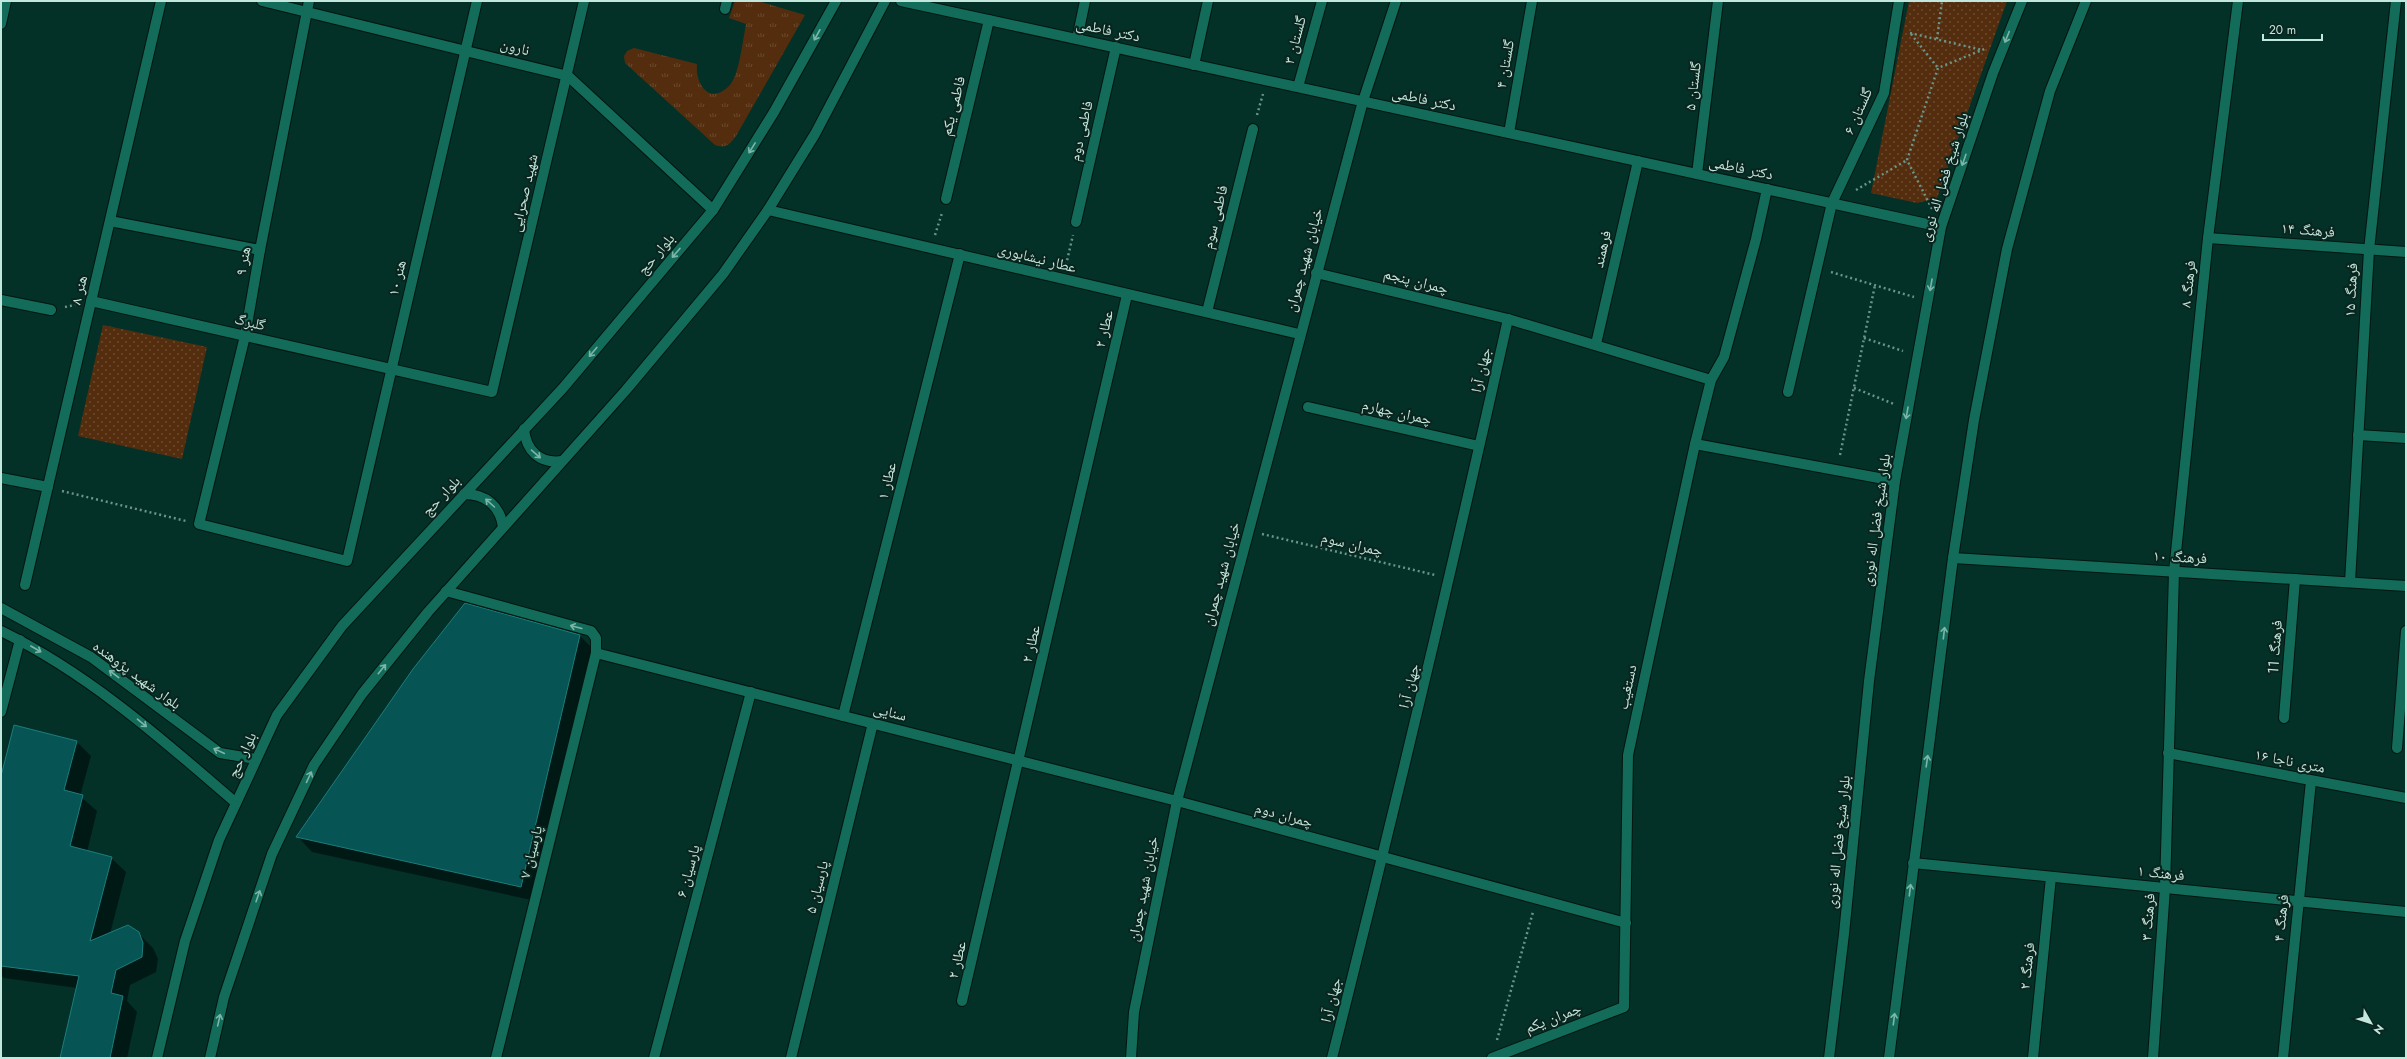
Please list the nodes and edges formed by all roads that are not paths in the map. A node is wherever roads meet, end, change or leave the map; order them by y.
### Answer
1 (6, 1) edge
2 (162, 1) edge
3 (262, 1) edge
4 (309, 1) edge
5 (477, 1) edge
6 (584, 1) edge
7 (836, 1) edge
8 (885, 1) edge
9 (901, 1) edge
10 (1085, 1) edge
11 (1208, 1) edge
12 (1322, 1) edge
13 (1396, 1) edge
14 (1532, 1) edge
15 (1718, 1) edge
16 (1899, 1) edge
17 (2022, 1) edge
18 (2086, 1) edge
19 (2238, 1) edge
20 (2396, 1) edge
21 (306, 12) junction
22 (989, 20) junction
23 (1, 24) edge
24 (1077, 39) junction
25 (1116, 48) junction
26 (467, 51) junction
27 (1194, 65) junction
28 (568, 76) junction
29 (1298, 87) junction
30 (1363, 102) junction
31 (1253, 130) road end
32 (1509, 133) junction
33 (1638, 161) junction
34 (1697, 174) junction
35 (1767, 189) junction
36 (946, 199) road end
37 (1832, 203) junction
38 (714, 210) junction
39 (768, 210) junction
40 (110, 221) junction
41 (1076, 222) road end
42 (1941, 227) junction
43 (2208, 238) junction
44 (260, 250) junction
45 (2369, 250) junction
46 (2406, 252) edge
47 (960, 254) junction
48 (1316, 273) junction
49 (1127, 295) junction
50 (1, 300) edge
51 (91, 301) junction
52 (51, 310) road end
53 (1207, 312) junction
54 (1508, 319) junction
55 (1299, 334) junction
56 (245, 336) junction
57 (1596, 344) junction
58 (390, 369) junction
59 (1711, 380) junction
60 (492, 392) joint
61 (1788, 392) dead end
62 (1308, 407) dead end
63 (524, 429) junction
64 (2358, 435) junction
65 (2406, 438) edge
66 (1695, 444) junction
67 (1479, 446) junction
68 (562, 461) junction
69 (1, 478) edge
70 (1895, 482) junction
71 (48, 487) junction
72 (464, 494) junction
73 (503, 527) junction
74 (1953, 558) junction
75 (347, 561) joint
76 (2174, 572) junction
77 (2295, 579) junction
78 (2350, 582) junction
79 (25, 585) dead end
80 (2406, 586) edge
81 (446, 591) junction
82 (1, 608) edge
83 (1, 631) edge
84 (2406, 631) edge
85 (20, 640) junction
86 (596, 653) junction
87 (751, 692) junction
88 (1, 712) edge
89 (843, 716) junction
90 (2284, 718) dead end
91 (872, 723) junction
92 (2397, 748) dead end
93 (2168, 753) junction
94 (256, 759) junction
95 (1019, 760) junction
96 (2311, 781) junction
97 (2406, 798) edge
98 (1177, 801) junction
99 (236, 803) junction
100 (1383, 858) junction
101 (1914, 863) junction
102 (2051, 877) junction
103 (2165, 888) junction
104 (2298, 901) junction
105 (2406, 912) edge
106 (1626, 923) junction
107 (962, 1001) dead end
108 (1624, 1007) joint
109 (157, 1058) edge
110 (210, 1058) edge
111 (496, 1058) edge
112 (654, 1058) edge
113 (791, 1058) edge
114 (1132, 1058) edge
115 (1332, 1058) edge
116 (1492, 1058) edge
117 (1829, 1058) edge
118 (1889, 1058) edge
119 (2033, 1058) edge
120 (2153, 1058) edge
121 (2283, 1058) edge

1 - 23 street
2 - 40 street, هنر ۸
3 - 21 street, نارون
4 - 21 street, هنر ۹
5 - 26 street, هنر ۱۰
6 - 28 street, شهید صحرایی
7 -> 38 street, بلوار حج
8 - 39 street
9 - 22 street, دکتر فاطمی
10 - 24 street
11 - 27 street
12 - 29 street, گلستان ۳
13 - 30 street, خیابان شهید چمران
14 - 32 street, گلستان ۴
15 - 34 street, گلستان ۵
16 - 37 street, گلستان ۶
17 -> 42 street, بلوار شیخ فضل اله نوری
18 - 74 street
19 - 43 street, فرهنگ ۸
20 - 45 street, فرهنگ ۱۵
21 - 26 street, نارون
21 - 44 street, هنر ۹
22 - 24 street, دکتر فاطمی
22 - 36 street, فاطمی یکم
24 - 25 street, دکتر فاطمی
25 - 27 street, دکتر فاطمی
25 - 41 street, فاطمی دوم
26 - 28 street, نارون
26 - 58 street, هنر ۱۰
27 - 29 street, دکتر فاطمی
28 - 38 street, نارون
28 - 60 street, شهید صحرایی
29 - 30 street, دکتر فاطمی
30 - 32 street, دکتر فاطمی
30 - 48 street, خیابان شهید چمران
31 - 53 street, فاطمی سوم
32 - 33 street, دکتر فاطمی
33 - 34 street, دکتر فاطمی
33 - 57 street, فرهمند
34 - 35 street, دکتر فاطمی
35 - 37 street, دکتر فاطمی
35 - 59 street, دستغیب
37 - 42 street, دکتر فاطمی
37 - 61 street, گلستان ۶
38 -> 63 street, بلوار حج
39 - 47 street, عطار نیشابوری
39 - 68 street
40 - 44 street
40 - 51 street, هنر ۸
42 -> 70 street, بلوار شیخ فضل اله نوری
43 - 45 street, فرهنگ ۱۴
43 - 76 street, فرهنگ ۸
44 - 56 street, هنر ۹
45 - 46 street, فرهنگ ۱۴
45 - 64 street, فرهنگ ۱۵
47 - 49 street, عطار نیشابوری
47 - 89 street, عطار ۱
48 - 54 street, چمران پنجم
48 - 55 street, خیابان شهید چمران
49 - 53 street, عطار نیشابوری
49 - 95 street, عطار ۲
50 - 52 street
51 - 56 street, گلبرگ
51 - 71 street, هنر ۸
53 - 55 street, عطار نیشابوری
54 - 57 street, چمران پنجم
54 - 67 street, جهان آرا
55 - 98 street, خیابان شهید چمران
56 - 58 street, گلبرگ
56 - 75 street, هنر ۹
57 - 59 street, چمران پنجم
58 - 60 street, گلبرگ
58 - 75 street, هنر ۱۰
59 - 66 street, دستغیب
62 - 67 street, چمران چهارم
63 -> 68 street
63 - 72 street, بلوار حج
64 - 65 street
64 - 78 street, فرهنگ ۱۵
66 - 70 street
66 - 106 street, دستغیب
67 - 100 street, جهان آرا
68 - 73 street
69 - 71 street
70 - 117 street, بلوار شیخ فضل اله نوری
71 - 79 street, هنر ۸
73 -> 72 street
72 - 94 street, بلوار حج
73 - 81 street
74 - 76 street, فرهنگ ۱۰
101 -> 74 street
76 - 77 street, فرهنگ ۱۰
76 - 93 street, فرهنگ ۸
77 - 78 street, فرهنگ ۱۰
77 - 90 street, فرهنگ 11
78 - 80 street, فرهنگ ۱۰
86 -> 81 street
110 -> 81 street
94 -> 82 street, بلوار شهید پژوهنده
83 - 85 street
84 - 92 street
85 - 88 street
85 -> 99 street
86 - 87 street, سنایی
86 - 111 street, پارسیان ۷
87 - 89 street, سنایی
87 - 112 street, پارسیان ۶
89 - 91 street, سنایی
91 - 95 street, سنایی
91 - 113 street, پارسیان ۵
93 - 96 street, ۱۶ متری ناجا
93 - 103 street, فرهنگ ۳
94 - 99 street, بلوار حج
95 - 98 street, سنایی
95 - 107 street, عطار ۲
96 - 97 street, ۱۶ متری ناجا
96 - 104 street, فرهنگ ۴
98 - 100 street, چمران دوم
98 - 114 street, خیابان شهید چمران
99 - 109 street, بلوار حج
100 - 106 street, چمران دوم
100 - 115 street, جهان آرا
101 - 102 street, فرهنگ ۱
118 -> 101 street
102 - 103 street, فرهنگ ۱
102 - 119 street, فرهنگ ۲
103 - 104 street, فرهنگ ۱
103 - 120 street, فرهنگ ۳
104 - 105 street, فرهنگ ۱
104 - 121 street, فرهنگ ۴
106 - 108 street, دستغیب
108 - 116 street, چمران یکم

